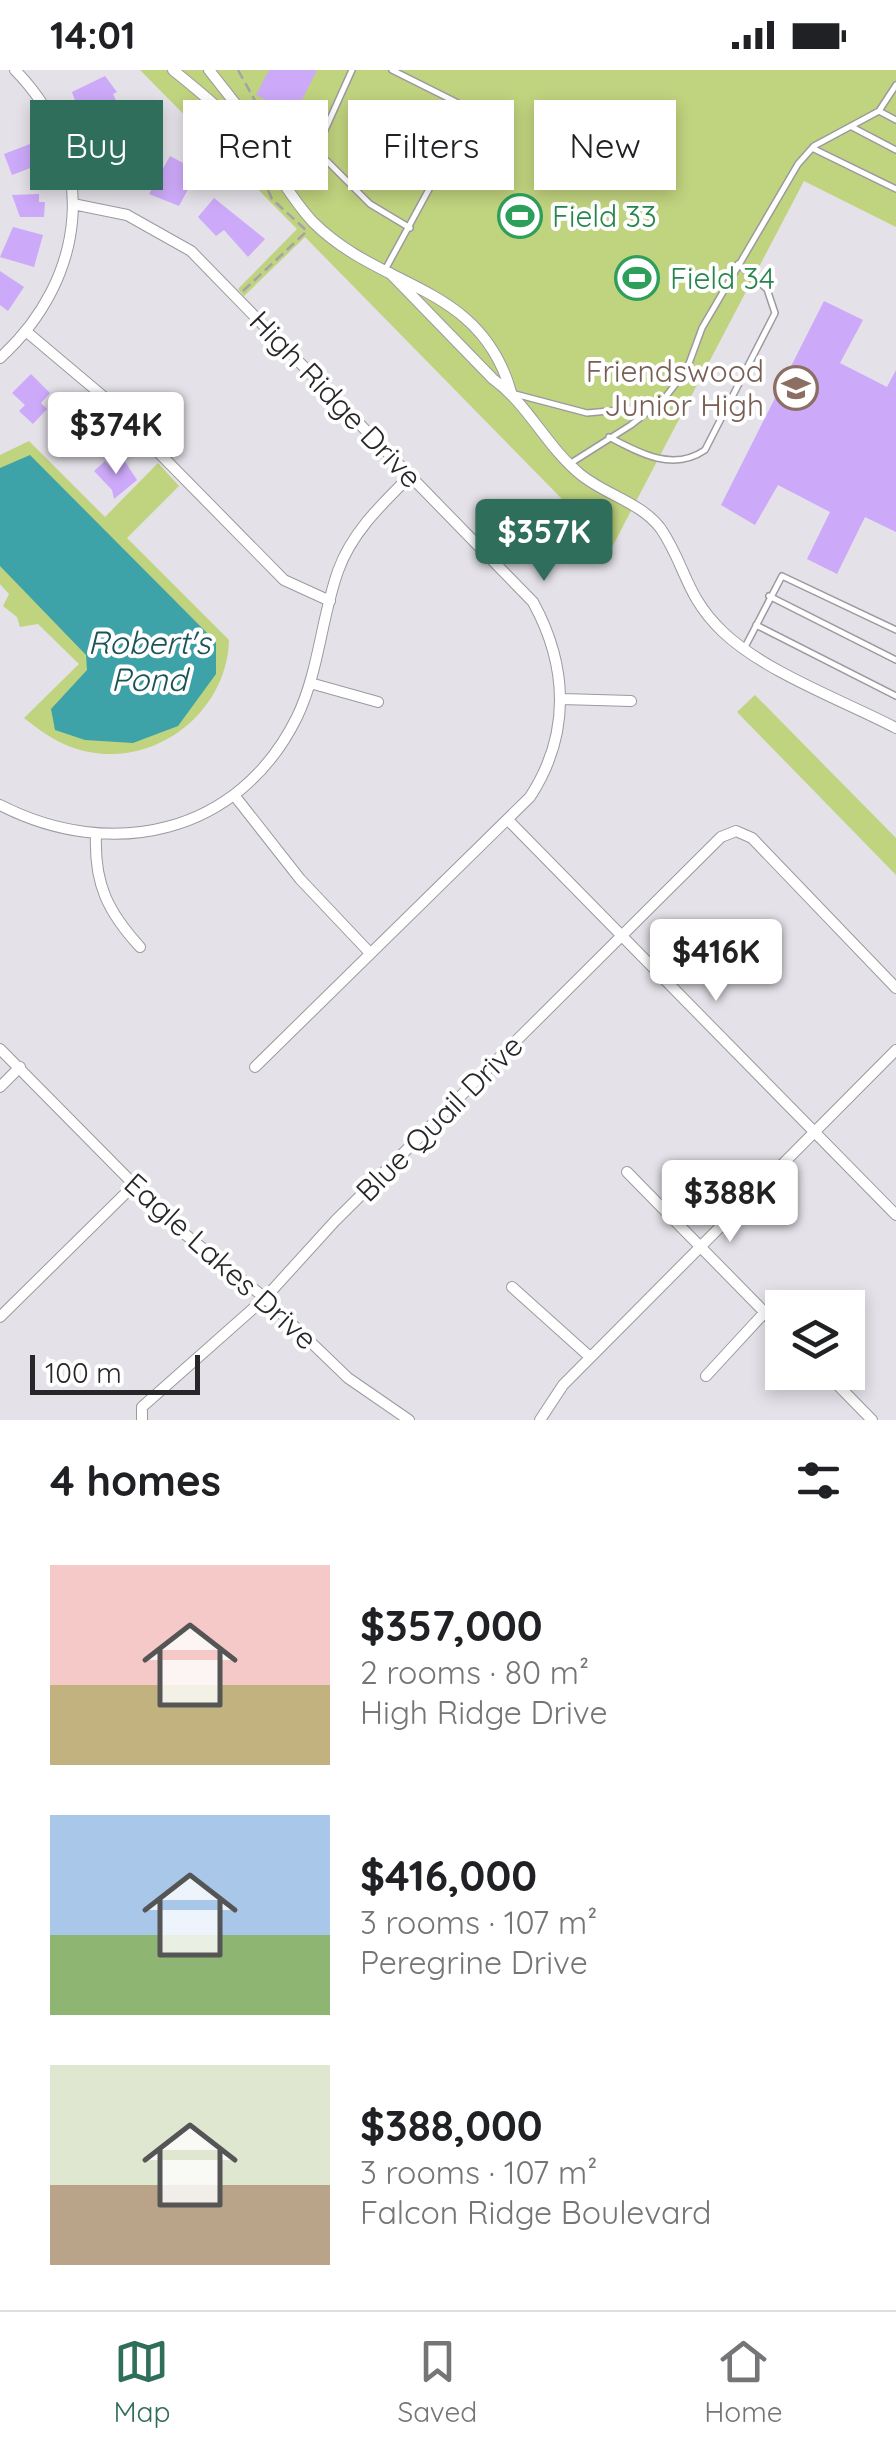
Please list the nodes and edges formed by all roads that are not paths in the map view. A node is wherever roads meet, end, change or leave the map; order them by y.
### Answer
1 (15, 70) edge
2 (172, 70) edge
3 (209, 70) edge
4 (352, 70) edge
5 (392, 70) edge
6 (896, 85) edge
7 (207, 100) edge
8 (233, 100) edge
9 (880, 111) junction
10 (896, 120) edge
11 (328, 123) edge
12 (852, 127) junction
13 (812, 148) junction
14 (896, 150) edge
15 (328, 162) edge
16 (287, 190) edge
17 (896, 190) edge
18 (73, 204) junction
19 (410, 228) junction
20 (738, 264) junction
21 (387, 272) junction
22 (28, 333) junction
23 (0, 358) edge
24 (512, 393) junction
25 (654, 406) junction
26 (609, 437) junction
27 (568, 464) junction
28 (410, 475) junction
29 (770, 596) junction
30 (330, 601) junction
31 (756, 624) junction
32 (896, 630) edge
33 (744, 648) junction
34 (896, 660) edge
35 (310, 684) junction
36 (896, 696) edge
37 (562, 699) junction
38 (631, 700) dead end
39 (378, 702) dead end
40 (896, 728) edge
41 (234, 795) junction
42 (0, 805) edge
43 (508, 820) junction
44 (96, 835) junction
45 (623, 938) junction
46 (140, 947) dead end
47 (370, 952) junction
48 (896, 988) edge
49 (0, 1049) edge
50 (896, 1050) edge
51 (20, 1067) junction
52 (255, 1067) dead end
53 (0, 1086) edge
54 (813, 1132) junction
55 (627, 1172) dead end
56 (135, 1184) junction
57 (896, 1215) edge
58 (700, 1246) junction
59 (512, 1287) dead end
60 (265, 1298) junction
61 (765, 1312) joint
62 (0, 1317) edge
63 (590, 1357) junction
64 (706, 1376) dead end
65 (843, 1390) edge
66 (142, 1420) edge
67 (408, 1420) edge
68 (540, 1420) edge
69 (872, 1420) edge

1 - 18 street
2 - 7 street
3 - 8 street
4 - 11 lane
5 - 19 lane
6 - 9 lane
9 - 10 lane
9 - 12 lane
12 - 13 lane
12 - 14 lane
13 - 17 lane
13 - 20 lane
15 - 19 lane
16 - 21 street
18 - 22 street
18 - 28 street, High Ridge Drive
19 - 21 lane
20 - 25 lane
20 - 26 lane
21 - 24 street
21 - 24 street
22 - 23 street
22 - 30 street
24 - 25 lane
24 - 27 street
25 - 26 lane
26 - 27 lane
27 - 33 street
28 - 30 street
28 - 37 street, High Ridge Drive
29 - 31 lane
29 - 32 lane
29 - 34 lane
30 - 35 street
31 - 33 lane
31 - 36 lane
33 - 40 street
35 - 39 street
35 - 41 street
37 - 38 street
37 - 43 street, High Ridge Drive
41 - 44 street
41 - 47 street
42 - 44 street
43 - 45 street
43 - 47 street, High Ridge Drive
44 - 46 street
45 - 48 street, Blue Quail Drive
45 - 54 street
45 - 60 street, Blue Quail Drive
47 - 52 street, High Ridge Drive
49 - 51 street, Eagle Lakes Drive
50 - 54 street
51 - 53 street
51 - 56 street, Eagle Lakes Drive
54 - 57 street
54 - 58 street
55 - 58 street
56 - 60 street, Eagle Lakes Drive
56 - 62 street
58 - 61 street
58 - 63 street
59 - 63 street
60 - 66 street, Blue Quail Drive
60 - 67 street, Eagle Lakes Drive
61 - 64 street
63 - 68 street
65 - 69 street

